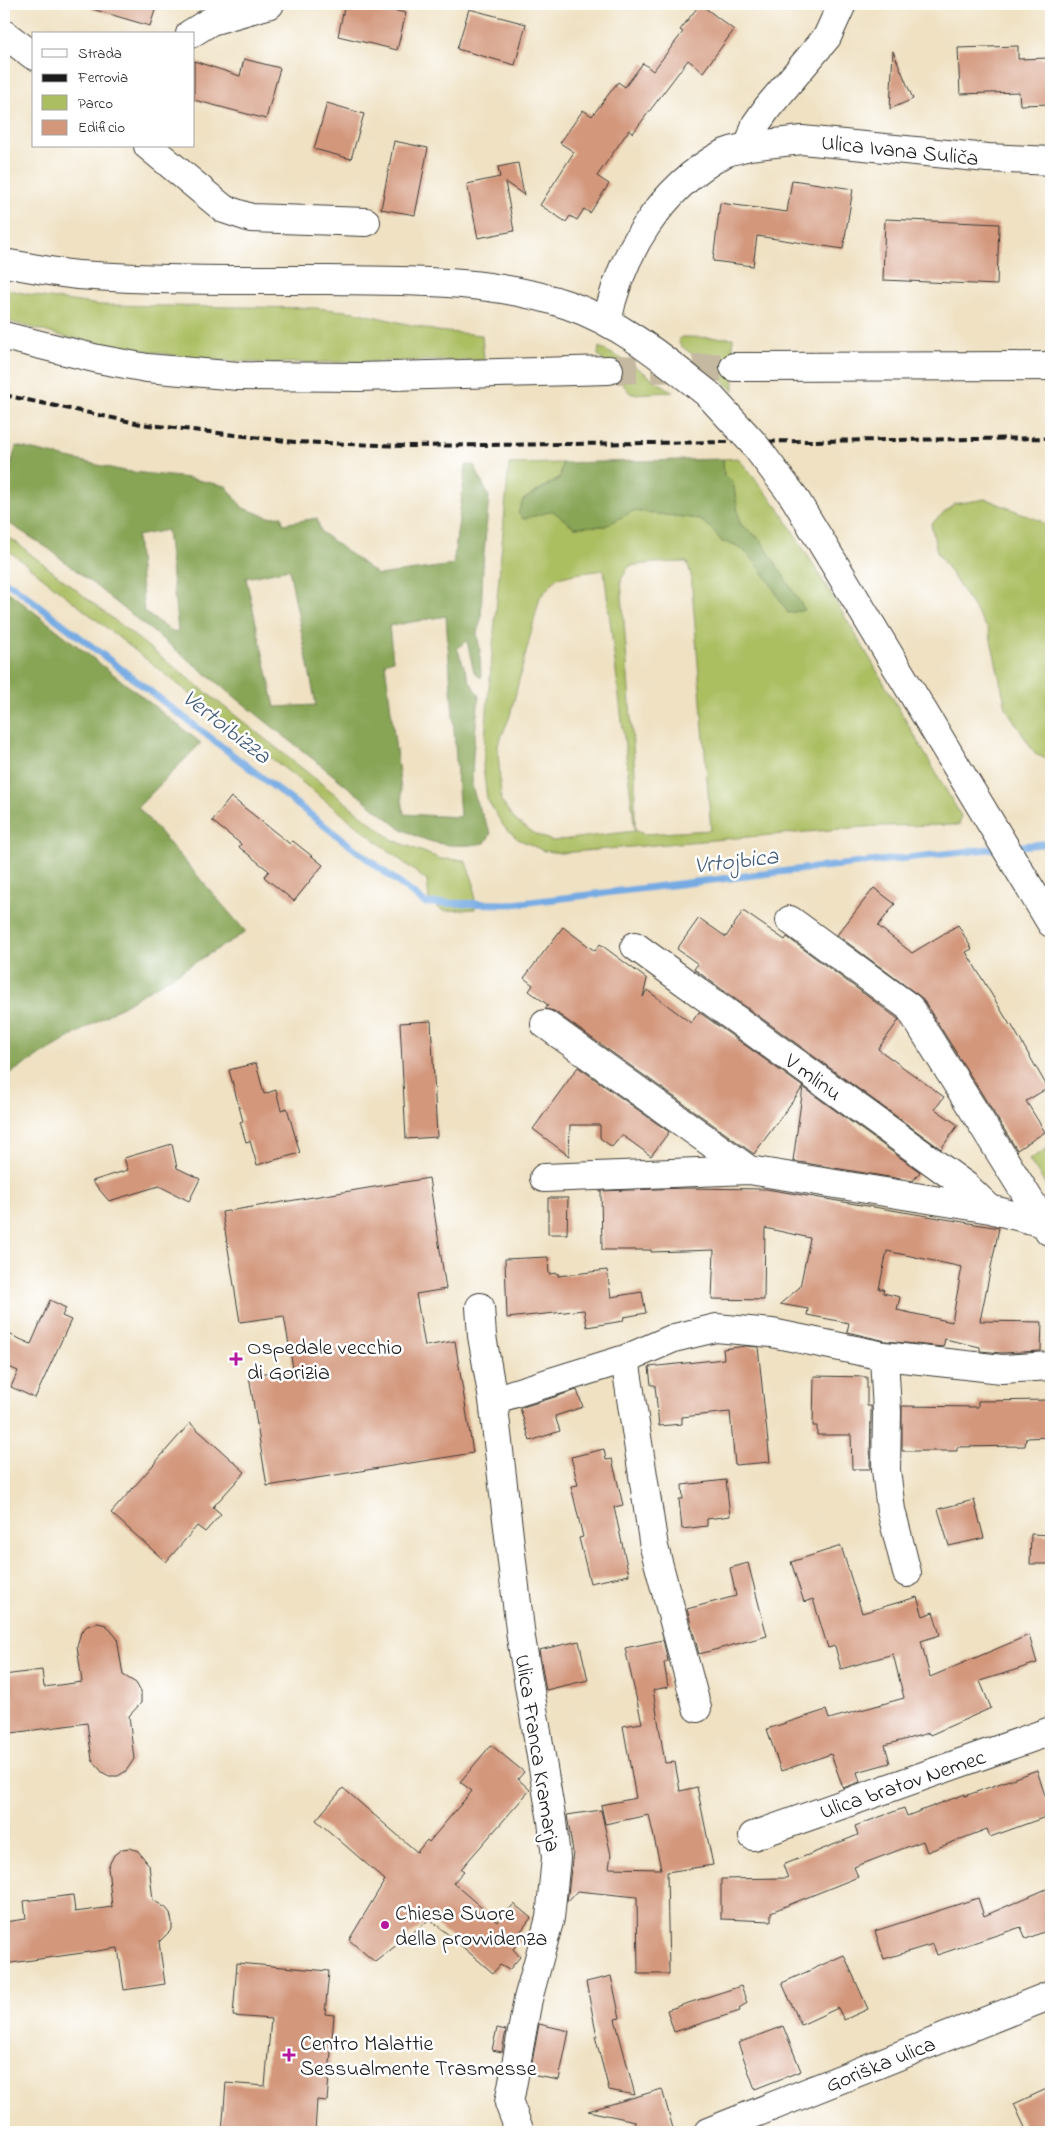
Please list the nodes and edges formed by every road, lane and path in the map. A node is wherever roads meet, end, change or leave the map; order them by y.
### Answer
1 (270, 4) edge
2 (842, 4) edge
3 (193, 32) edge
4 (4, 34) edge
5 (32, 55) edge
6 (749, 146) junction
7 (150, 148) edge
8 (1040, 161) edge
9 (366, 222) dead end
10 (4, 263) edge
11 (607, 322) junction
12 (4, 336) edge
13 (1051, 366) edge
14 (734, 367) tunnel mouth
15 (610, 370) tunnel mouth
16 (790, 920) dead end
17 (1051, 923) edge
18 (635, 946) dead end
19 (544, 1024) dead end
20 (749, 1170) junction
21 (544, 1178) dead end
22 (990, 1209) junction
23 (1047, 1229) edge
24 (480, 1307) dead end
25 (884, 1356) junction
26 (625, 1359) junction
27 (1051, 1366) edge
28 (493, 1400) junction
29 (907, 1573) dead end
30 (697, 1708) dead end
31 (1051, 1730) edge
32 (753, 1836) dead end
33 (1051, 1995) edge
34 (520, 2132) edge
35 (708, 2132) edge

1 - 3 street
2 - 6 street
4 - 5 street
6 - 8 street, Ulica Ivana Suliča
6 - 11 street, Ulica Ivana Suliča
7 - 9 street
10 - 11 street
11 - 17 street, bridge
12 - 15 street
13 - 14 street
16 - 23 street, V mlinu
18 - 22 street, V mlinu
19 - 20 street, V mlinu
20 - 21 street, V mlinu
20 - 22 street, V mlinu
22 - 23 street, V mlinu
24 - 28 street, Ulica Franca Kramarja
25 - 26 street
25 - 27 street
25 - 29 street
26 - 28 street
26 - 30 street
28 - 34 street, Ulica Franca Kramarja
31 - 32 street, Ulica bratov Nemec
33 - 35 street, Goriška ulica

